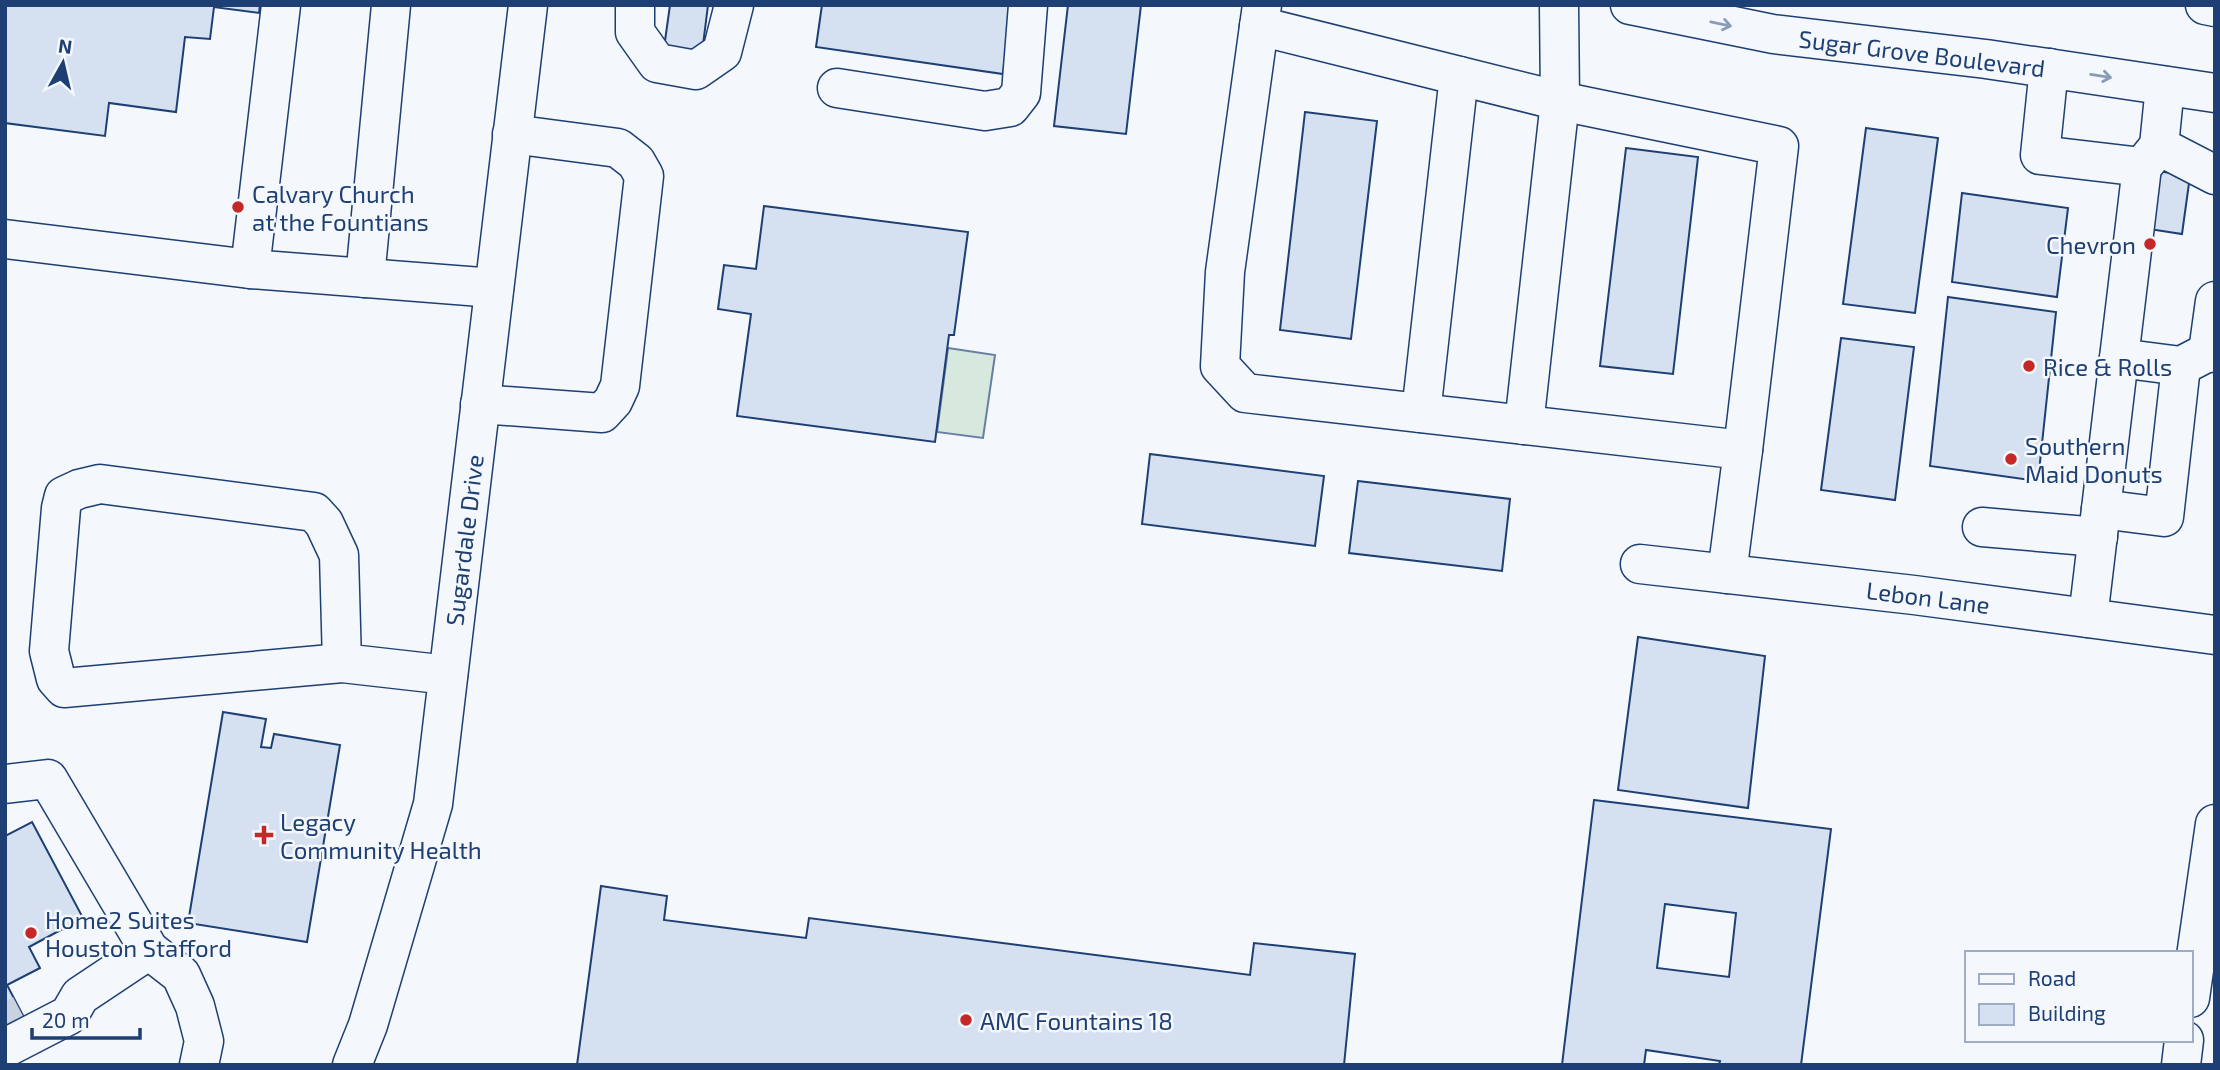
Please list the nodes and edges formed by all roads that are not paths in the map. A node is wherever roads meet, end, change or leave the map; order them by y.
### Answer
1 (281, 5) edge
2 (391, 5) edge
3 (527, 5) edge
4 (635, 5) edge
5 (734, 5) edge
6 (1028, 5) edge
7 (1559, 5) edge
8 (1630, 5) edge
9 (2205, 5) edge
10 (2215, 7) edge
11 (1261, 16) edge
12 (2049, 68) junction
13 (1459, 76) junction
14 (2165, 86) junction
15 (837, 88) dead end
16 (2215, 93) edge
17 (1560, 100) junction
18 (512, 134) junction
19 (2150, 156) junction
20 (2215, 175) edge
21 (5, 239) edge
22 (250, 269) junction
23 (365, 278) junction
24 (494, 288) junction
25 (2215, 301) edge
26 (2201, 357) edge
27 (2119, 358) junction
28 (480, 404) junction
29 (1421, 413) junction
30 (1524, 425) junction
31 (1743, 450) junction
32 (2100, 523) junction
33 (1982, 527) dead end
34 (1640, 564) dead end
35 (1727, 573) junction
36 (2088, 618) junction
37 (2215, 635) edge
38 (342, 663) junction
39 (448, 675) junction
40 (5, 784) edge
41 (2215, 824) edge
42 (149, 950) junction
43 (2192, 984) edge
44 (80, 996) junction
45 (22, 1014) tunnel mouth
46 (2184, 1042) edge
47 (5, 1048) tunnel mouth
48 (200, 1065) edge
49 (352, 1065) edge
50 (2181, 1065) edge

1 - 22 street
2 - 23 street
3 - 18 street, Sugardale Drive
4 - 5 street
6 - 15 street
7 - 17 street
8 -> 12 street, Sugar Grove Boulevard
9 - 10 street
11 - 13 street
11 - 29 street
12 -> 14 street, Sugar Grove Boulevard
12 - 19 street
13 - 17 street
13 - 29 street
14 - 16 street, Sugar Grove Boulevard
14 - 19 street
17 - 30 street
17 - 31 street
18 - 24 street, Sugardale Drive
18 - 28 street
19 - 20 street
19 - 27 street
21 - 22 street
22 - 23 street
23 - 24 street
24 - 28 street, Sugardale Drive
25 - 26 street
26 - 27 street
26 - 32 street
27 - 32 street
28 - 39 street, Sugardale Drive
29 - 30 street
30 - 31 street
31 - 35 street
32 - 33 street
32 - 36 street
34 - 35 street, Lebon Lane
35 - 36 street, Lebon Lane
36 - 37 street, Lebon Lane
38 - 38 street
38 - 39 street
39 - 49 street, Sugardale Drive
40 - 42 street
41 - 43 street
42 - 44 street
42 - 48 street
44 - 45 street
44 - 47 street
46 - 50 street

